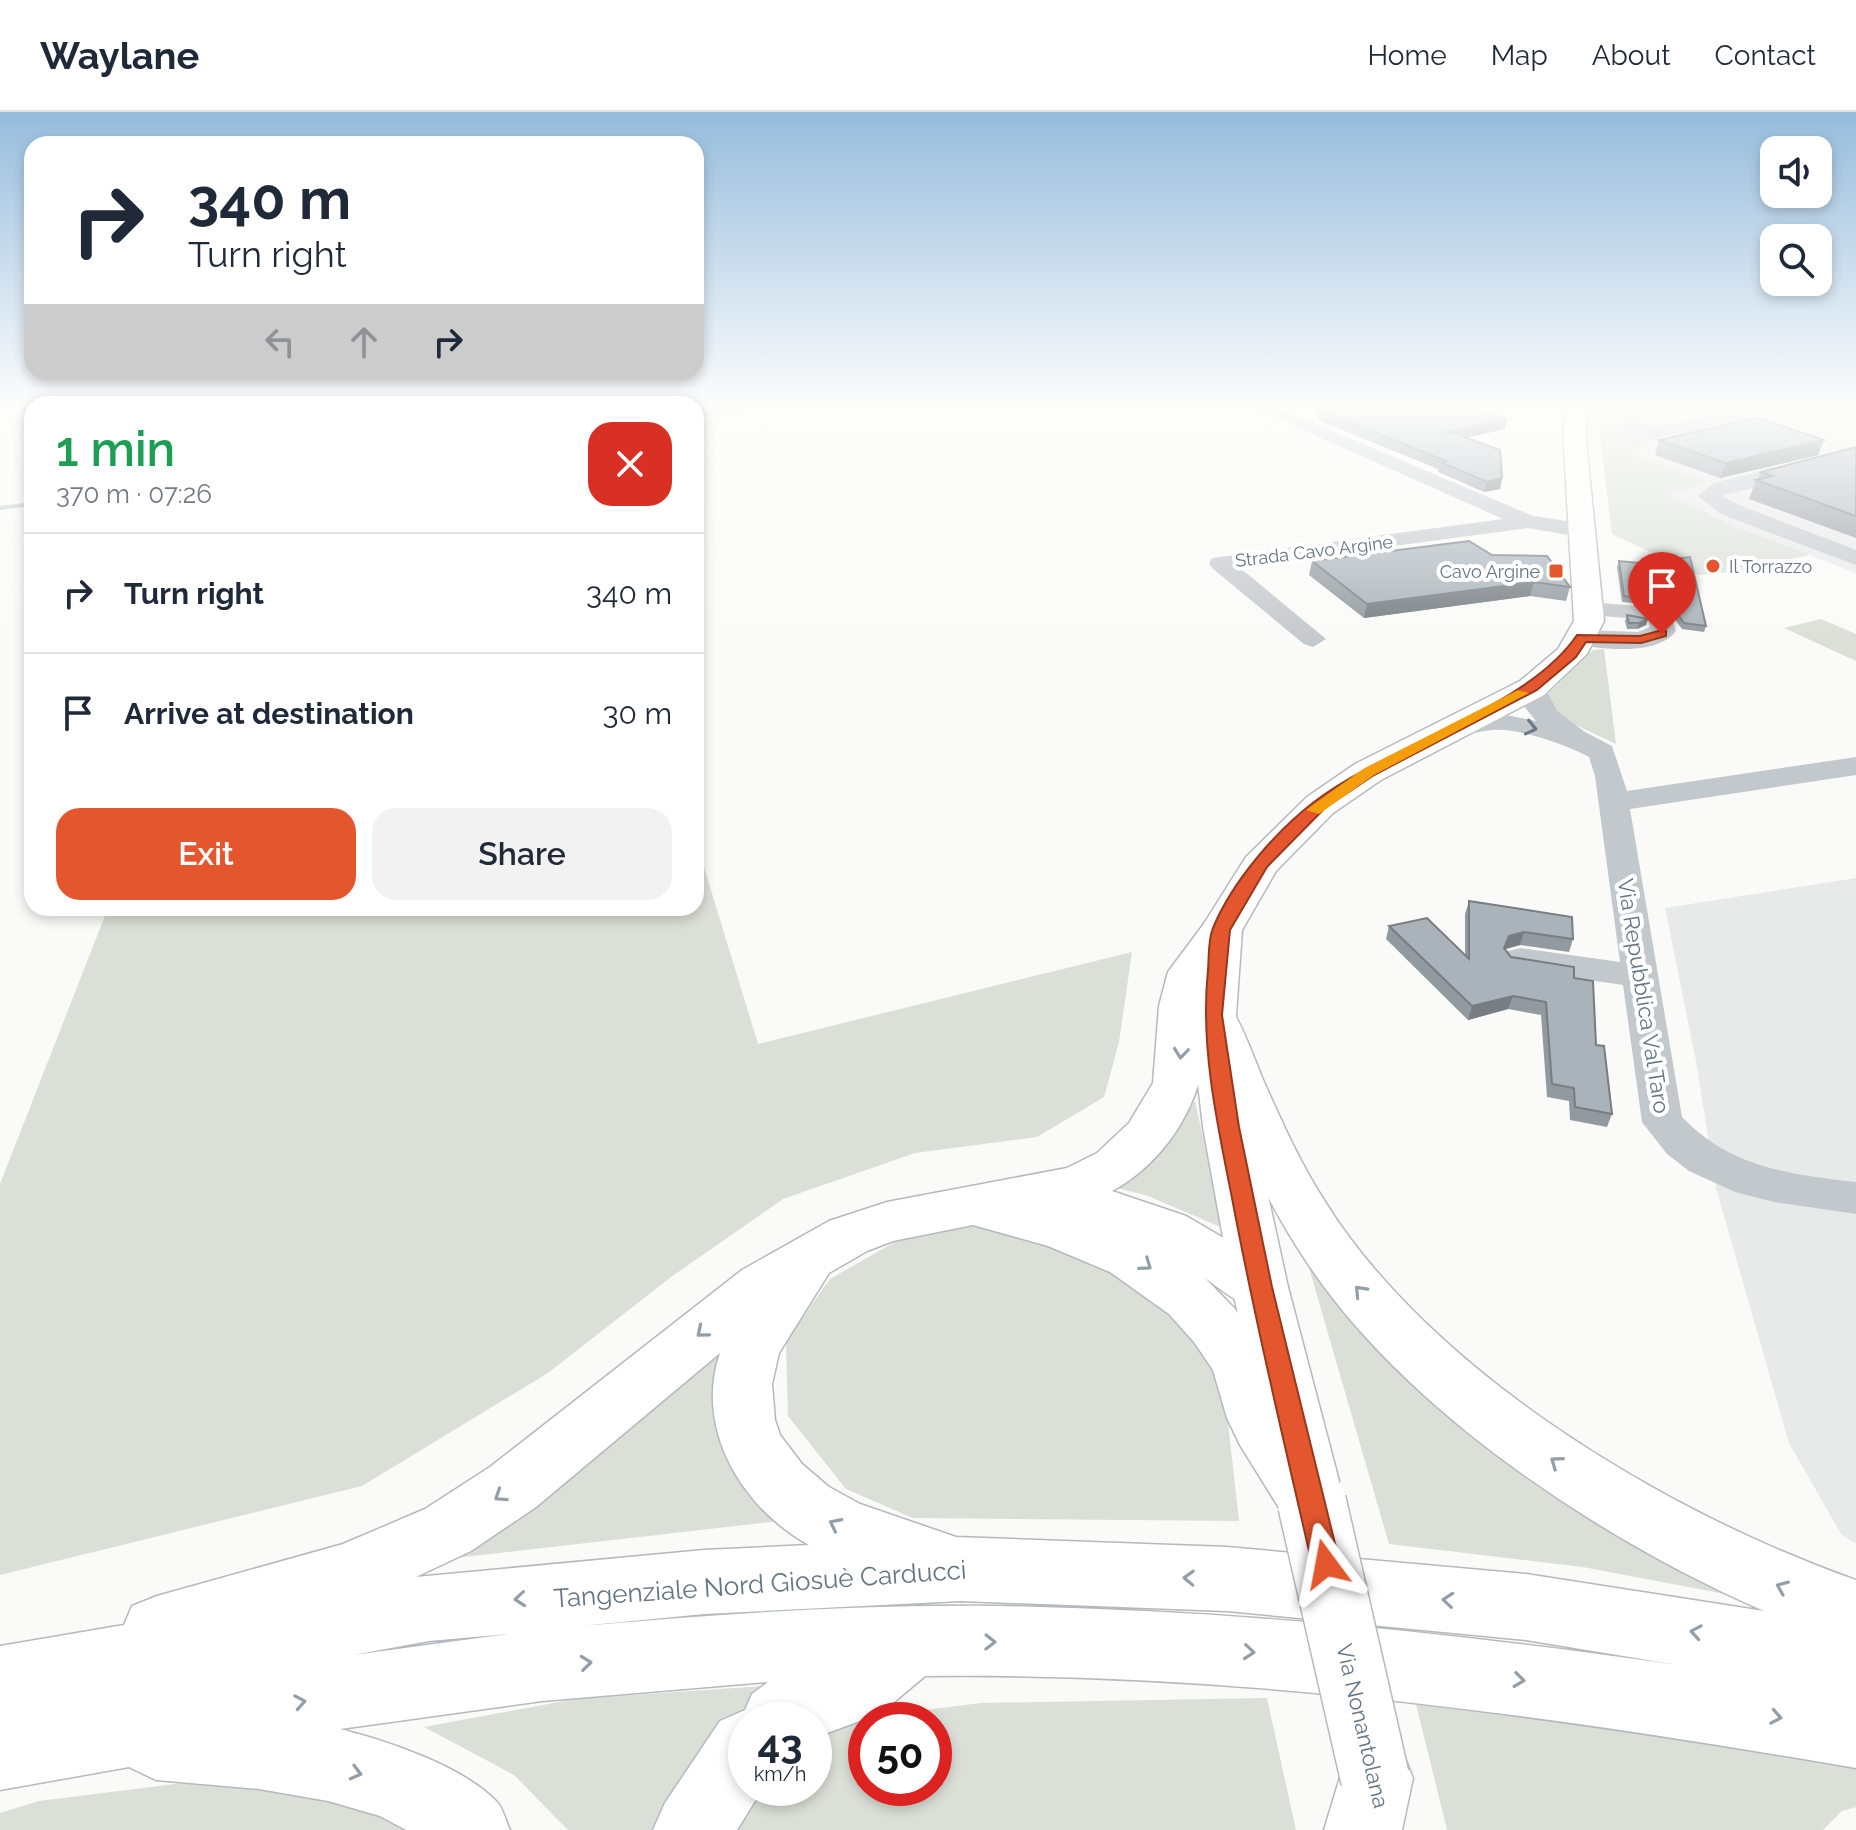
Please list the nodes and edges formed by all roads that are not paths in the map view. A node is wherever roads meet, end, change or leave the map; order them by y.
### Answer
1 (1440, 484) edge
2 (1577, 484) edge
3 (1733, 484) edge
4 (1528, 522) junction
5 (1580, 530) junction
6 (1856, 558) edge
7 (1586, 624) junction
8 (1313, 639) dead end
9 (1532, 688) junction
10 (1454, 729) junction
11 (1575, 738) junction
12 (1856, 766) edge
13 (1613, 799) junction
14 (1221, 930) junction
15 (1521, 959) edge
16 (1641, 976) junction
17 (1213, 1015) junction
18 (1035, 1196) junction
19 (1856, 1198) edge
20 (967, 1205) junction
21 (813, 1259) junction
22 (1260, 1287) junction
23 (1312, 1503) junction
24 (961, 1569) junction
25 (1856, 1613) edge
26 (912, 1641) junction
27 (1856, 1660) edge
28 (0, 1682) edge
29 (813, 1702) edge
30 (1856, 1731) edge
31 (85, 1738) junction
32 (0, 1753) edge
33 (728, 1775) edge
34 (1374, 1813) edge
35 (471, 1830) edge
36 (692, 1830) edge

1 - 4 street, Strada Cavo Argine
2 - 5 main road
3 - 6 street
4 - 5 street, Strada Cavo Argine
4 - 8 street, Strada Cavo Argine
5 - 7 main road
7 - 7 street
7 - 9 main road, Via Nonantolana
9 - 10 main road, Via Nonantolana
9 - 11 street, Via Repubblica Val Taro
10 -> 11 street, Via Repubblica Val Taro
10 - 14 main road, Via Nonantolana
11 - 13 street, Via Repubblica Val Taro
12 - 13 street
13 - 16 street, Via Repubblica Val Taro
14 - 17 main road, Via Nonantolana
14 -> 18 main road
15 - 16 street
16 - 19 street, Via Repubblica Val Taro
17 - 22 main road, Via Nonantolana
25 -> 17 main road
18 - 20 main road
18 - 22 main road
20 - 21 main road
20 -> 23 main road
24 -> 21 main road
21 -> 28 main road
22 - 23 main road, Via Nonantolana
23 - 34 main road, Via Nonantolana, bridge
27 -> 24 main road, Tangenziale Nord Giosuè Carducci
24 -> 28 main road, Tangenziale Nord Giosuè Carducci
26 - 29 main road
26 -> 30 main road
31 -> 26 main road
31 - 32 main road
31 -> 35 main road
33 - 36 main road

